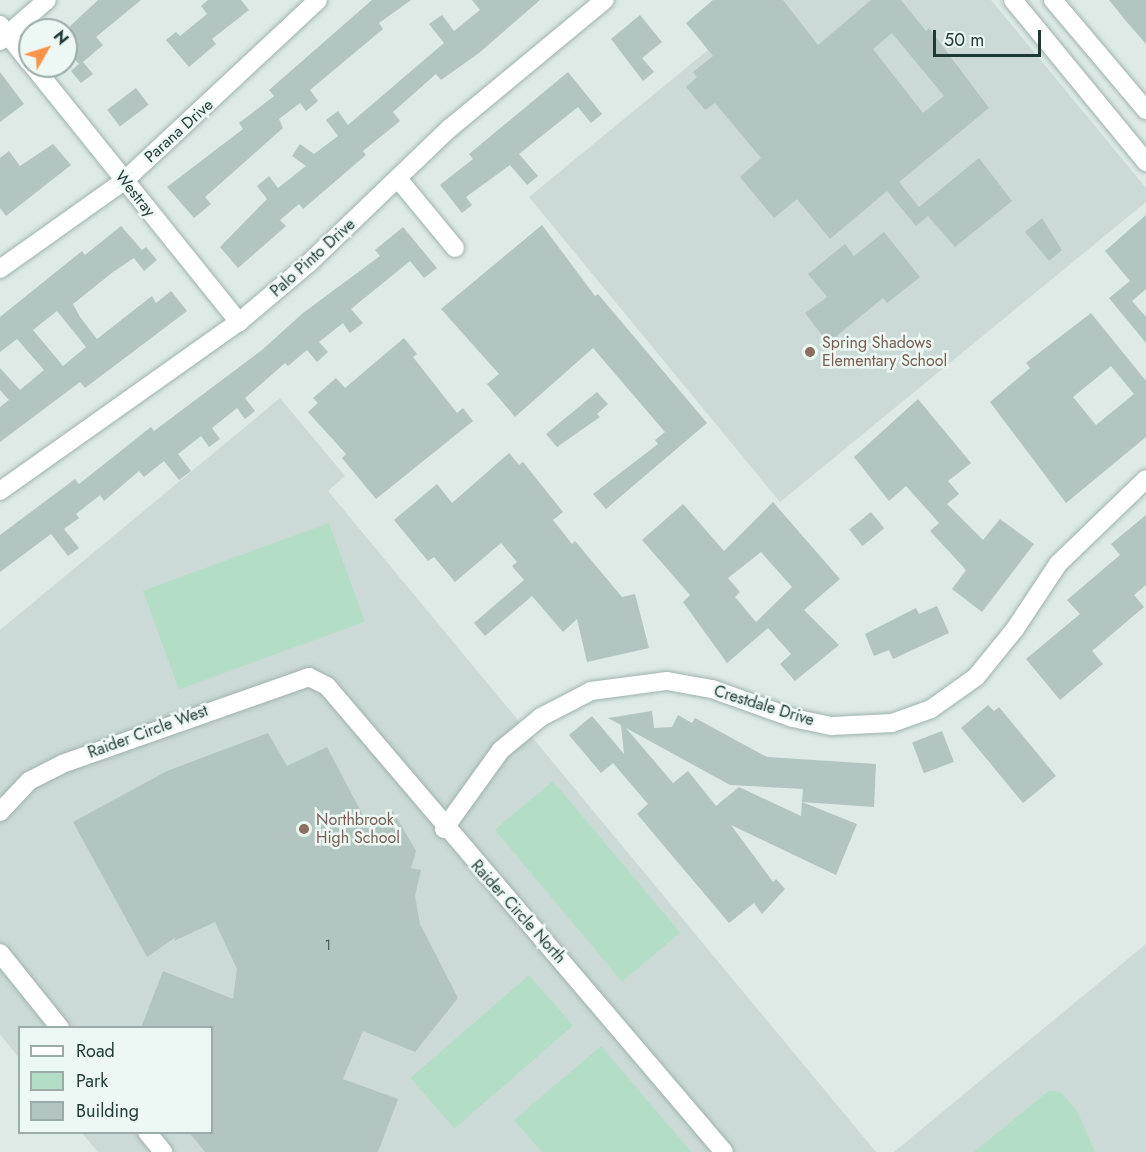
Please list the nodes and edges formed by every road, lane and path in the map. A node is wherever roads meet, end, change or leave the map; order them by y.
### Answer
1 (47, 0) edge
2 (318, 0) edge
3 (605, 0) edge
4 (1013, 0) edge
5 (1053, 0) edge
6 (3, 33) edge
7 (18, 50) edge
8 (1107, 63) junction
9 (42, 78) edge
10 (1083, 85) junction
11 (1146, 110) edge
12 (1146, 162) edge
13 (399, 180) junction
14 (124, 181) junction
15 (455, 248) dead end
16 (0, 269) edge
17 (238, 322) junction
18 (1146, 479) edge
19 (0, 491) edge
20 (309, 677) joint
21 (0, 812) edge
22 (444, 829) junction
23 (0, 953) edge
24 (58, 1026) edge
25 (149, 1134) edge
26 (163, 1152) edge
27 (724, 1152) edge

1 - 6 street
2 - 14 street, Parana Drive
3 - 13 street, Palo Pinto Drive
4 - 10 street
5 - 8 street
6 - 7 street, Westray
8 - 10 street
8 - 11 street
9 - 14 street, Westray
10 - 12 street
13 - 15 street
13 - 17 street, Palo Pinto Drive
14 - 16 street, Parana Drive
14 - 17 street, Westray
17 - 19 street, Palo Pinto Drive
18 - 22 street, Crestdale Drive
20 - 21 street, Raider Circle West
20 - 22 street, Raider Circle North
22 - 27 street, Raider Circle North
23 - 24 street
25 - 26 street

